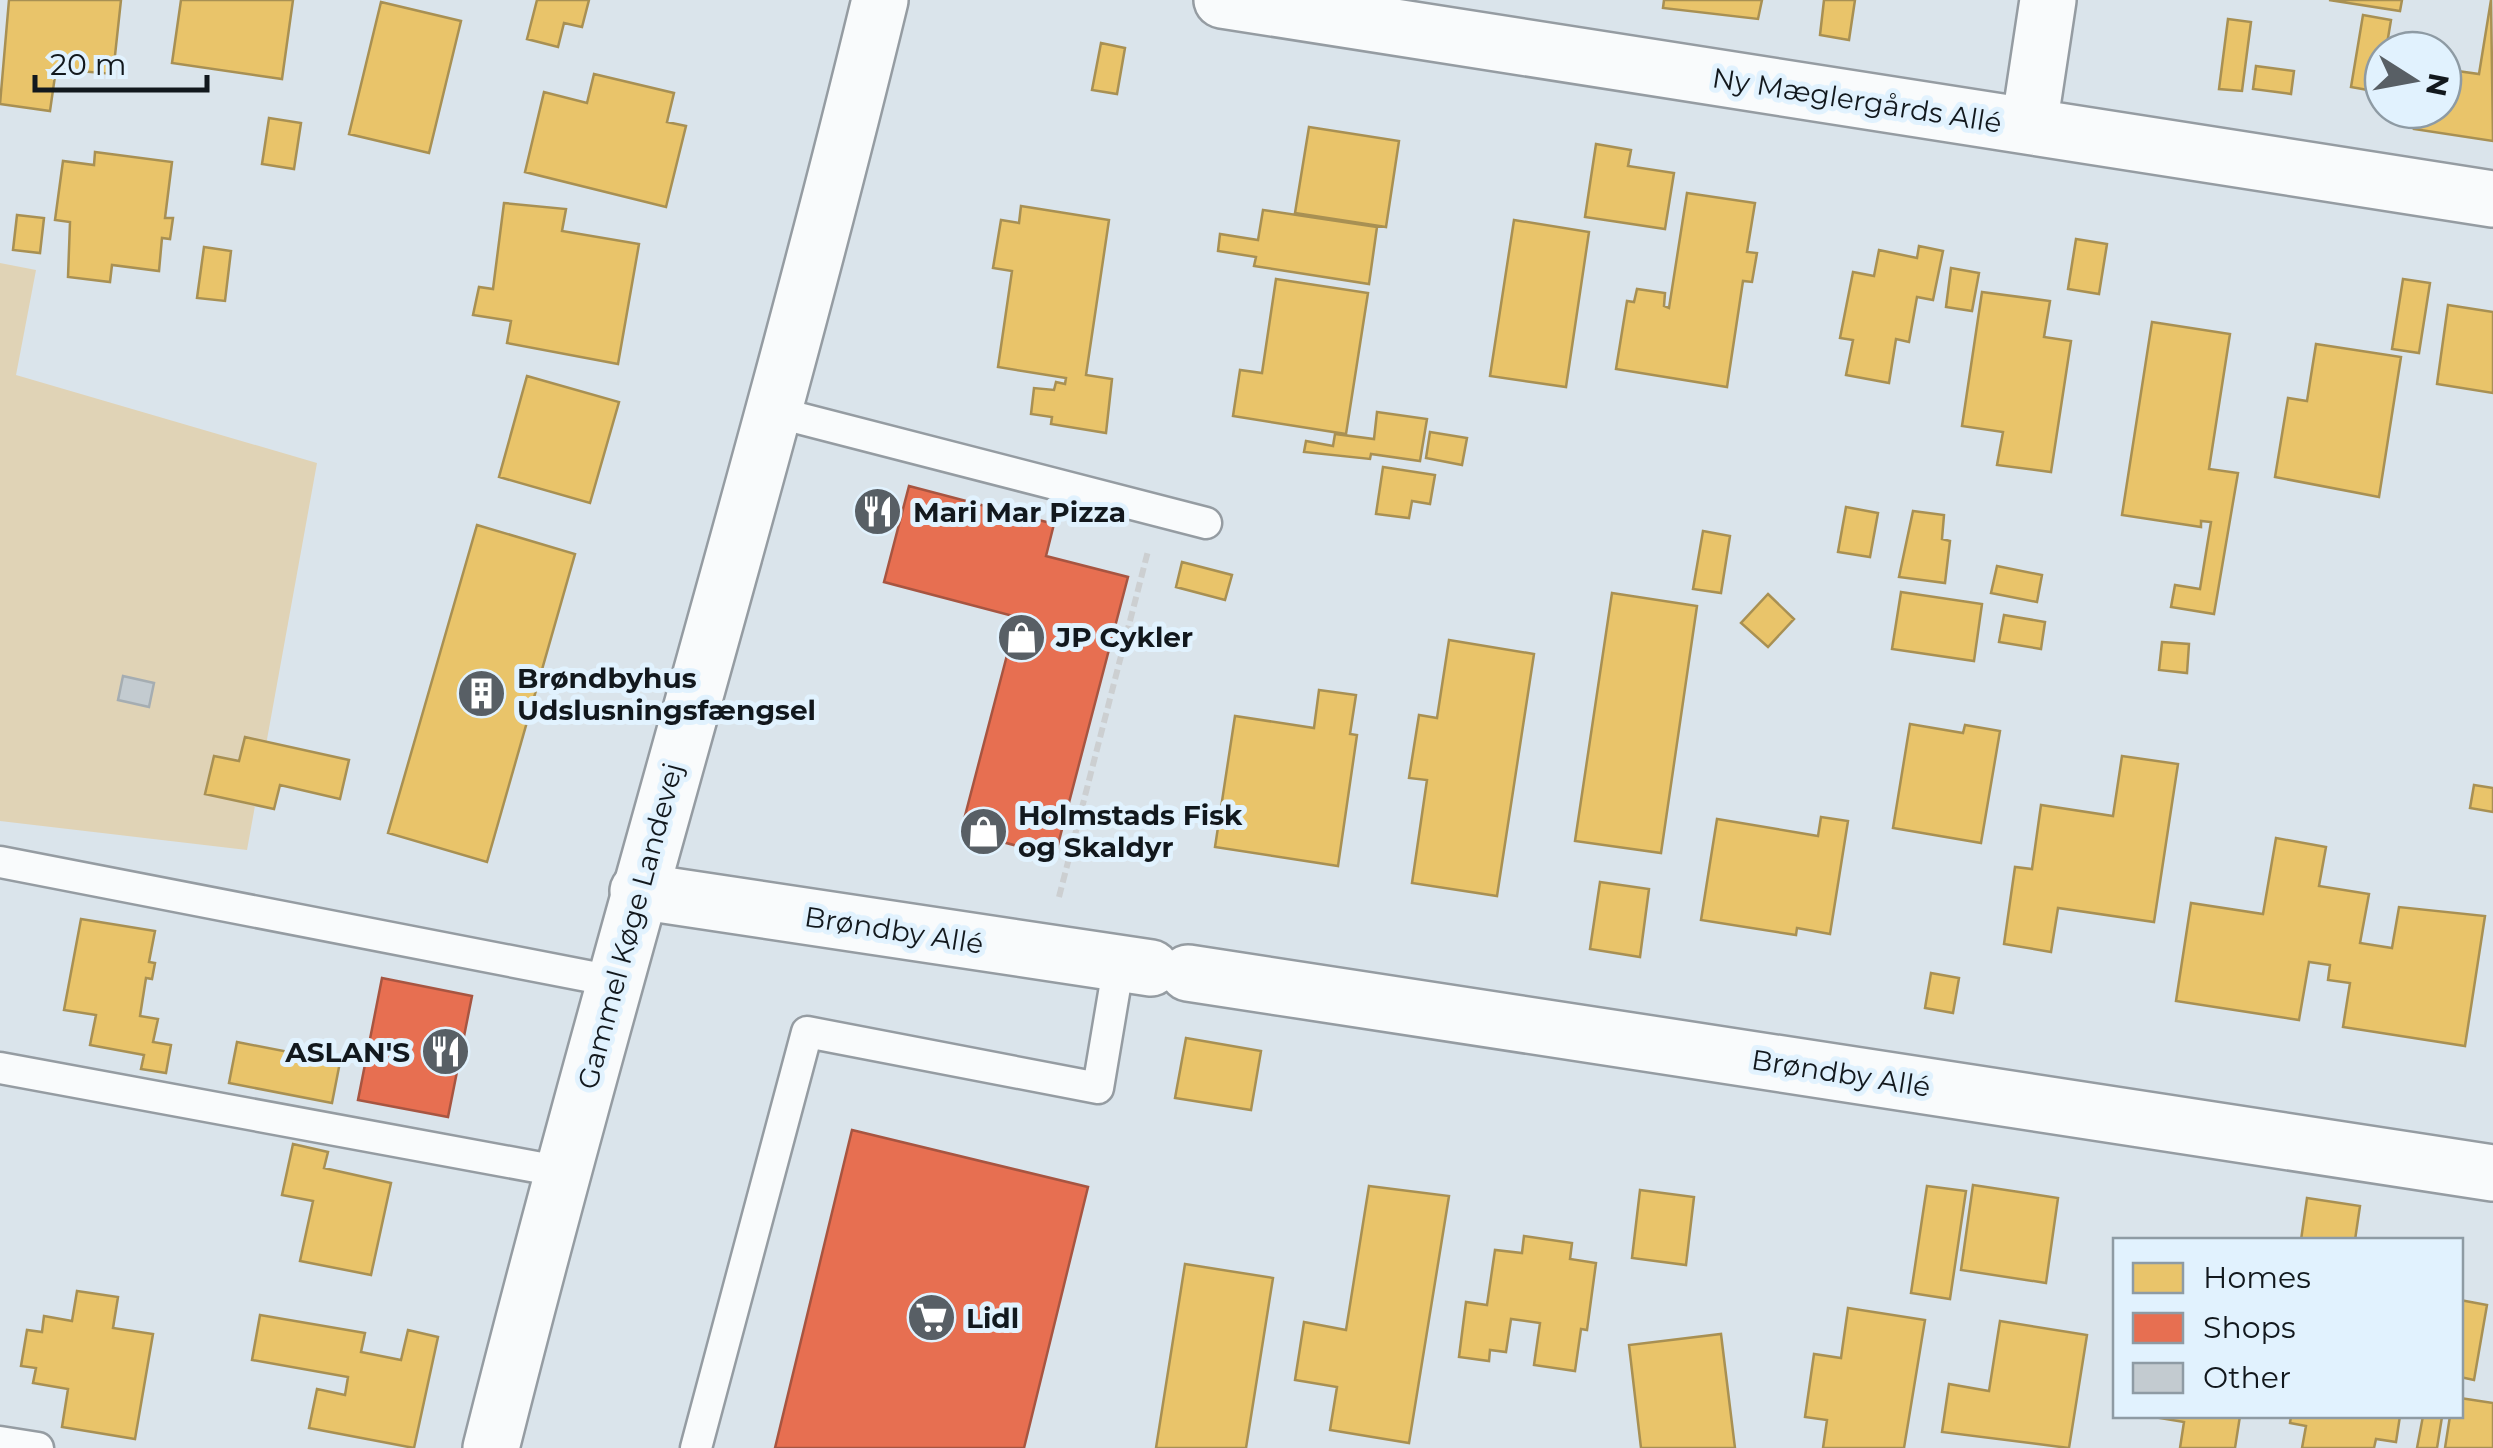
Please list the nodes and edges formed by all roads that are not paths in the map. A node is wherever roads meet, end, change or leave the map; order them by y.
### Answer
1 (880, 0) edge
2 (1222, 0) edge
3 (2048, 0) edge
4 (2029, 126) junction
5 (2493, 199) edge
6 (775, 412) junction
7 (1206, 523) dead end
8 (0, 862) edge
9 (638, 891) junction
10 (1153, 968) junction
11 (613, 981) junction
12 (0, 1068) edge
13 (563, 1172) junction
14 (2493, 1173) edge
15 (0, 1442) edge
16 (38, 1448) edge
17 (491, 1448) edge
18 (696, 1448) edge

1 - 6 street, Gammel Køge Landevej
2 - 4 street, Ny Mæglergårds Allé
3 - 4 street
4 - 5 street, Ny Mæglergårds Allé
6 - 7 lane
6 - 9 street, Gammel Køge Landevej
8 - 11 lane
9 - 10 street, Brøndby Allé
9 - 11 street, Gammel Køge Landevej
10 - 14 street, Brøndby Allé
10 - 18 lane
11 - 13 street, Gammel Køge Landevej
12 - 13 lane
13 - 17 street, Gammel Køge Landevej
15 - 16 lane

